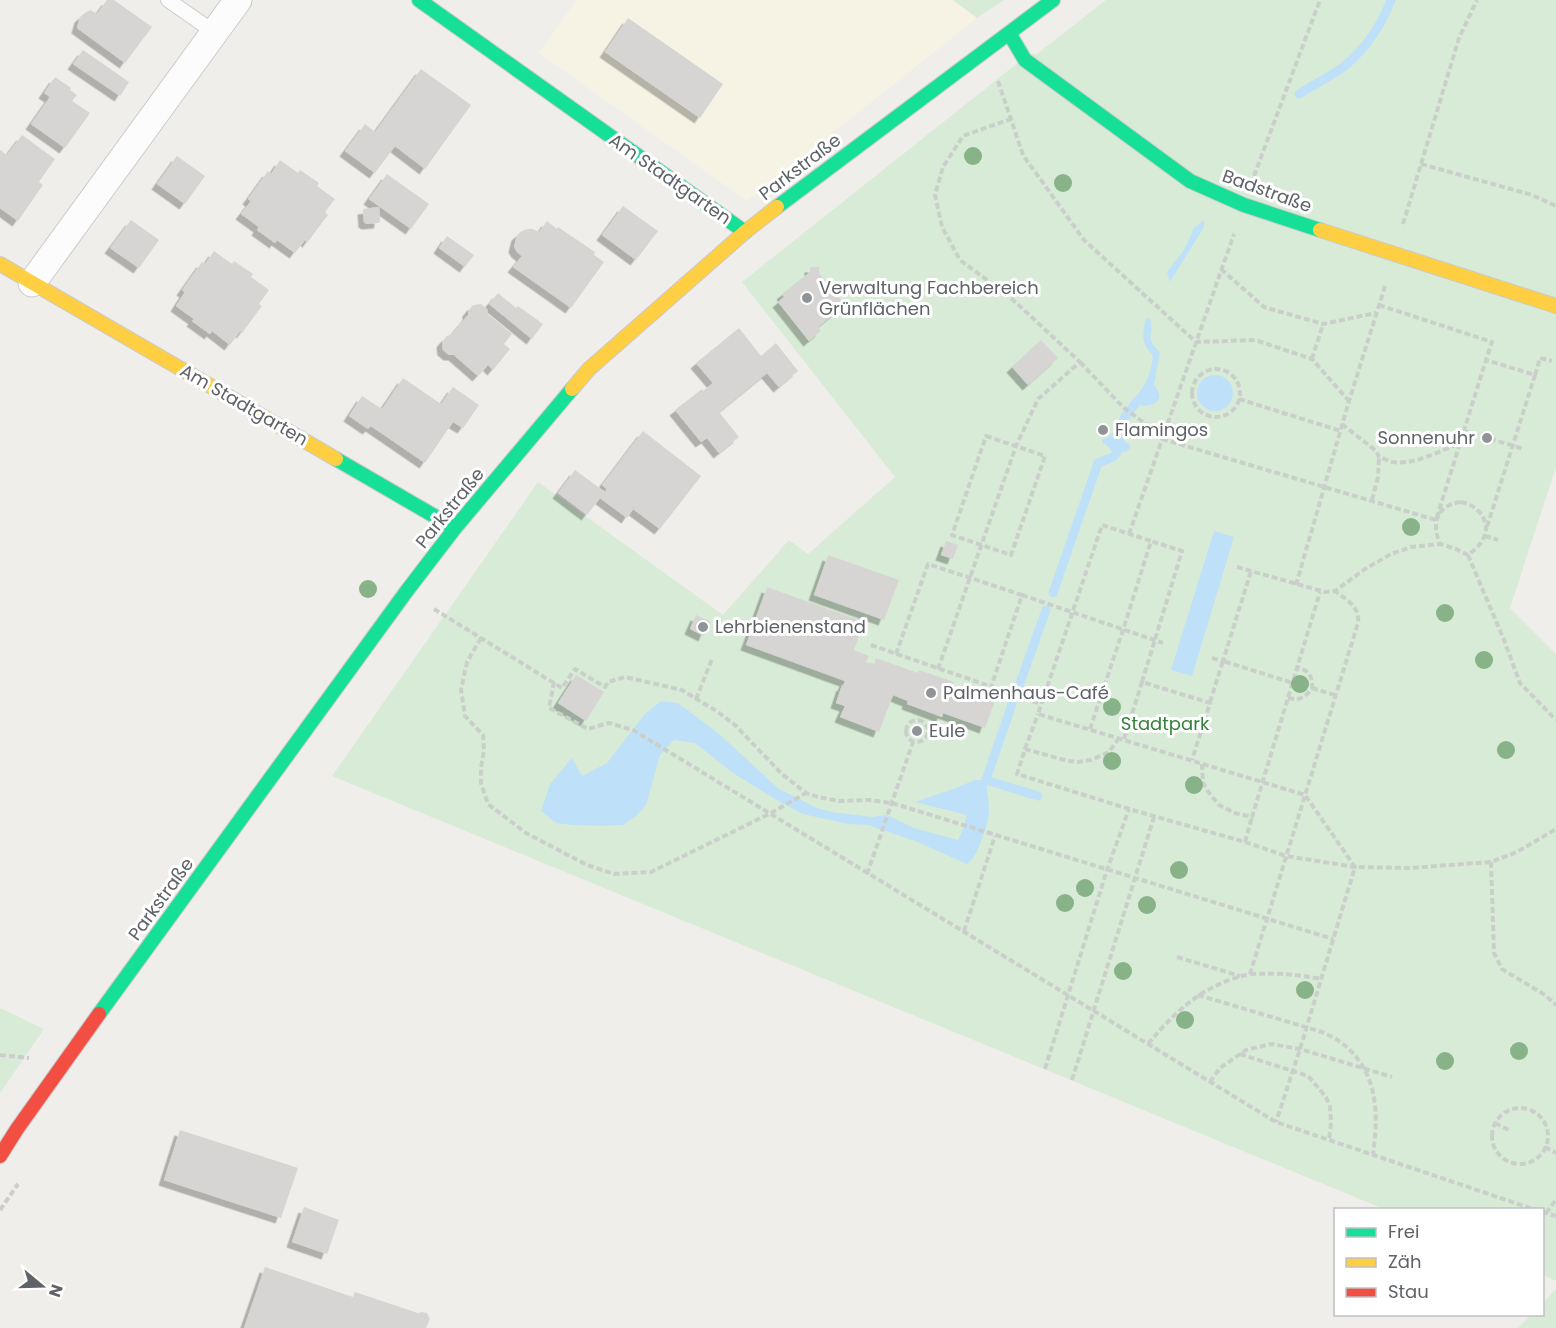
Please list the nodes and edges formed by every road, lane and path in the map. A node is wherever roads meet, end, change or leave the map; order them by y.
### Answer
1 (168, 0) edge
2 (238, 0) edge
3 (419, 0) edge
4 (1053, 0) edge
5 (1320, 0) edge
6 (1477, 0) edge
7 (214, 32) junction
8 (1009, 33) junction
9 (988, 49) junction
10 (1011, 119) junction
11 (1421, 164) junction
12 (1244, 205) junction
13 (1556, 206) edge
14 (745, 232) junction
15 (1395, 254) junction
16 (0, 264) edge
17 (1221, 269) junction
18 (32, 283) junction
19 (1379, 305) junction
20 (1556, 306) edge
21 (1376, 313) junction
22 (1323, 324) junction
23 (1196, 342) junction
24 (1312, 359) junction
25 (1486, 360) junction
26 (1551, 361) dead end
27 (1080, 362) junction
28 (1535, 375) junction
29 (1182, 383) junction
30 (1192, 387) junction
31 (1239, 399) junction
32 (1349, 401) junction
33 (1342, 424) junction
34 (1341, 431) junction
35 (1464, 431) junction
36 (1163, 436) junction
37 (1461, 442) junction
38 (1016, 446) junction
39 (1513, 446) junction
40 (1524, 449) dead end
41 (1379, 457) junction
42 (1325, 487) junction
43 (1372, 500) junction
44 (1436, 520) junction
45 (455, 528) junction
46 (1486, 530) junction
47 (1129, 534) junction
48 (1485, 536) junction
49 (1498, 540) dead end
50 (1151, 541) junction
51 (1440, 544) junction
52 (982, 545) junction
53 (1468, 555) junction
54 (1238, 567) dead end
55 (1251, 571) junction
56 (970, 578) junction
57 (1296, 585) junction
58 (1335, 591) junction
59 (406, 592) junction
60 (1320, 592) junction
61 (1022, 595) junction
62 (1072, 613) junction
63 (1123, 630) junction
64 (481, 638) junction
65 (1155, 640) junction
66 (1163, 643) dead end
67 (872, 645) dead end
68 (896, 654) junction
69 (1212, 658) dead end
70 (712, 659) dead end
71 (1223, 661) junction
72 (1297, 667) junction
73 (938, 669) junction
74 (554, 682) junction
75 (1142, 682) junction
76 (1293, 683) junction
77 (991, 687) junction
78 (1312, 687) junction
79 (1335, 695) junction
80 (1288, 698) junction
81 (696, 699) junction
82 (1210, 703) junction
83 (1041, 705) junction
84 (1038, 714) junction
85 (1556, 720) edge
86 (1090, 729) junction
87 (1119, 738) junction
88 (1124, 740) junction
89 (913, 742) junction
90 (1025, 749) junction
91 (1192, 760) junction
92 (1203, 764) junction
93 (1263, 782) junction
94 (806, 793) junction
95 (1305, 795) junction
96 (891, 803) junction
97 (1129, 809) junction
98 (771, 813) junction
99 (1154, 817) junction
100 (1252, 817) junction
101 (1556, 829) edge
102 (995, 836) junction
103 (1245, 842) junction
104 (1286, 856) junction
105 (1491, 862) junction
106 (1355, 867) junction
107 (1107, 870) junction
108 (867, 874) junction
109 (1135, 878) junction
110 (1267, 918) junction
111 (1082, 930) dead end
112 (964, 931) junction
113 (1089, 932) junction
114 (1333, 939) junction
115 (1116, 940) junction
116 (1123, 942) dead end
117 (1177, 957) dead end
118 (1250, 974) junction
119 (1240, 976) junction
120 (1321, 979) junction
121 (1068, 995) junction
122 (1198, 995) junction
123 (1556, 1005) edge
124 (1094, 1011) junction
125 (1306, 1027) junction
126 (1148, 1044) junction
127 (1300, 1049) junction
128 (1240, 1054) junction
129 (1045, 1069) dead end
130 (1365, 1069) junction
131 (1293, 1070) junction
132 (1392, 1077) dead end
133 (1072, 1080) dead end
134 (1210, 1082) junction
135 (1276, 1122) junction
136 (1495, 1123) junction
137 (1510, 1131) dead end
138 (1329, 1140) junction
139 (1545, 1148) junction
140 (1556, 1153) edge
141 (1373, 1154) junction
142 (0, 1156) edge
143 (19, 1184) dead end
144 (1556, 1200) edge
145 (1533, 1208) edge
146 (0, 1210) edge
147 (1544, 1212) edge
148 (1556, 1216) edge

1 - 7 lane
2 - 7 street
3 - 14 street, Am Stadtgarten
4 - 8 street, Parkstraße
5 - 12 path
6 - 11 path
7 - 18 street
8 - 9 street, Parkstraße
8 - 12 street, Badstraße
9 - 10 path
9 - 14 street, Parkstraße
10 - 23 path
10 - 27 path
11 - 13 path
11 - 15 path
12 - 15 street, Badstraße
12 - 17 path
14 - 45 street, Parkstraße
15 - 19 path
15 - 20 street, Badstraße
16 - 18 street, Am Stadtgarten
17 - 22 path
17 - 23 path
18 - 45 street, Am Stadtgarten
19 - 21 path
19 - 25 path
21 - 22 path
21 - 32 path
22 - 24 path
23 - 24 path
23 - 29 path
24 - 32 path
25 - 28 path
25 - 35 path
26 - 28 path
27 - 36 path
27 - 38 path
28 - 39 path
29 - 30 path
29 - 36 path
30 - 31 path
30 - 31 path
31 - 34 path
32 - 33 path
33 - 34 path
33 - 41 path
34 - 42 path
35 - 37 path
35 - 39 path
36 - 42 path
36 - 47 path
37 - 41 path
37 - 44 path
38 - 52 path
38 - 52 path
38 - 52 path
39 - 40 path
39 - 46 path
41 - 43 path
42 - 43 path
42 - 57 path
43 - 44 path
44 - 46 path
44 - 51 path
45 - 59 street, Parkstraße
46 - 48 path
47 - 50 path
47 - 62 path
48 - 49 path
48 - 53 path
50 - 63 path
50 - 65 path
51 - 53 path
51 - 58 path
52 - 56 path
53 - 85 path
54 - 55 path
55 - 57 path
55 - 71 path
56 - 61 path
56 - 68 path
56 - 73 path
57 - 60 path
58 - 60 path
58 - 79 path
59 - 64 path
59 - 142 street, Parkstraße
60 - 72 path
61 - 62 path
61 - 77 path
62 - 63 path
62 - 83 path
63 - 65 path
63 - 86 path
64 - 74 path
64 - 98 path
65 - 66 path
65 - 75 path
67 - 68 path
68 - 73 path
69 - 71 path
70 - 81 path
71 - 76 path
71 - 82 path
72 - 76 path
72 - 78 path
73 - 77 path
74 - 81 path
74 - 98 path
75 - 82 path
75 - 88 path
76 - 80 path
77 - 83 path
78 - 79 path
78 - 80 path
79 - 95 path
80 - 93 path
81 - 94 path
82 - 91 path
83 - 84 path
84 - 86 path
84 - 90 path
86 - 87 path
87 - 88 path
87 - 90 path
88 - 91 path
89 - 89 path
89 - 96 path
90 - 97 path
91 - 92 path
92 - 93 path
92 - 100 path
93 - 95 path
93 - 100 path
94 - 96 path
94 - 98 path
95 - 104 path
95 - 106 path
96 - 102 path
96 - 108 path
97 - 99 path
97 - 107 path
98 - 108 path
99 - 103 path
99 - 109 path
100 - 103 path
101 - 105 path
102 - 107 path
102 - 112 path
103 - 104 path
104 - 106 path
104 - 110 path
105 - 106 path
105 - 123 path
106 - 114 path
107 - 109 path
107 - 113 path
108 - 112 path
109 - 110 path
109 - 115 path
110 - 114 path
110 - 118 path
111 - 113 path
112 - 121 path
113 - 121 path
114 - 120 path
115 - 116 path
115 - 124 path
117 - 119 path
118 - 119 path
118 - 120 path
119 - 122 path
120 - 125 path
121 - 124 path
121 - 129 path
122 - 125 path
122 - 126 path
124 - 126 path
124 - 133 path
125 - 127 path
125 - 130 path
126 - 134 path
127 - 128 path
127 - 130 path
127 - 131 path
128 - 131 path
128 - 134 path
130 - 132 path
130 - 141 path
131 - 135 path
131 - 138 path
134 - 135 path
135 - 138 path
136 - 137 path
136 - 139 path
136 - 139 path
138 - 141 path
139 - 140 path
141 - 145 path
143 - 146 path
144 - 147 path
147 - 148 path

